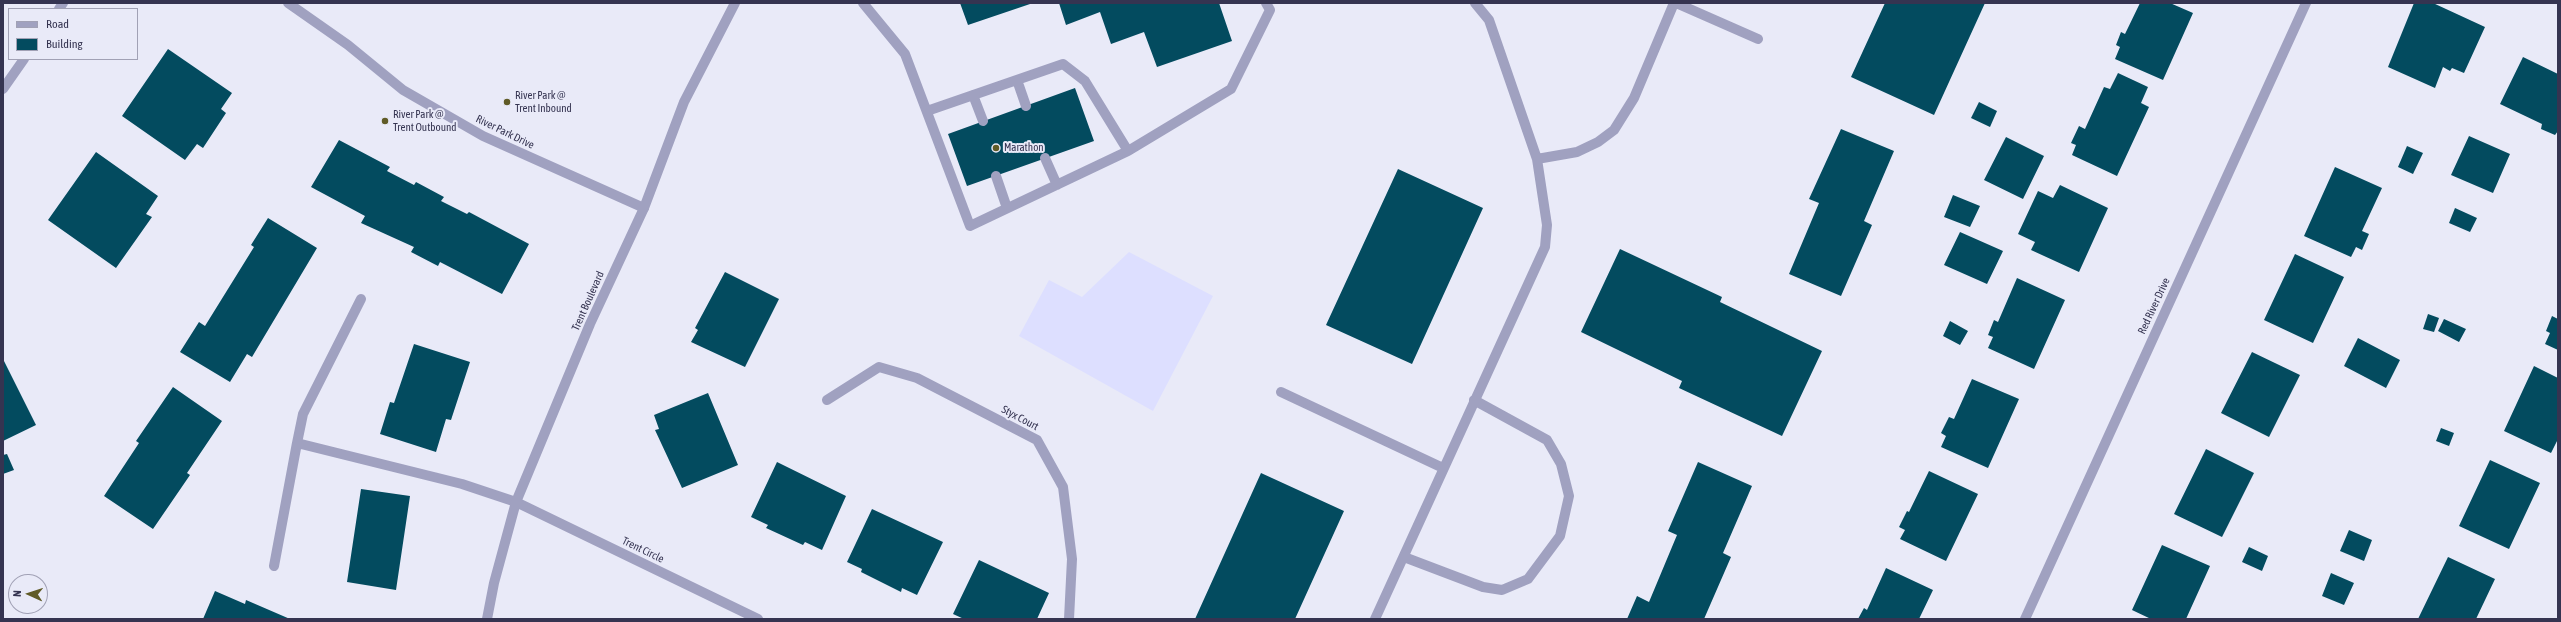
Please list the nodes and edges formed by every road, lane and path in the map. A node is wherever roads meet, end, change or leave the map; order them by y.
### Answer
1 (288, 3) edge
2 (735, 3) edge
3 (863, 3) edge
4 (1266, 3) edge
5 (1475, 3) edge
6 (1675, 3) edge
7 (2306, 3) edge
8 (1758, 39) dead end
9 (23, 60) edge
10 (1017, 80) junction
11 (3, 89) edge
12 (973, 95) junction
13 (1026, 106) dead end
14 (927, 111) junction
15 (982, 121) dead end
16 (1128, 151) junction
17 (1045, 158) dead end
18 (1537, 159) junction
19 (996, 176) dead end
20 (1057, 185) junction
21 (644, 208) junction
22 (1007, 208) junction
23 (361, 299) dead end
24 (1281, 392) dead end
25 (827, 400) dead end
26 (1474, 400) junction
27 (297, 443) junction
28 (1443, 468) junction
29 (516, 502) junction
30 (1404, 557) junction
31 (274, 566) dead end
32 (487, 619) edge
33 (758, 619) edge
34 (1069, 619) edge
35 (1375, 619) edge
36 (2025, 619) edge

1 - 21 street, River Park Drive
2 - 21 street, Trent Boulevard
3 - 14 street
4 - 16 street
5 - 18 street
6 - 8 street
6 - 18 street
7 - 36 street, Red River Drive
9 - 11 street
10 - 12 street
10 - 13 street
10 - 16 street
12 - 14 street
12 - 15 street
14 - 22 street
16 - 20 street
17 - 20 street
18 - 26 street
19 - 22 street
20 - 22 street
21 - 29 street, Trent Boulevard
23 - 27 street
24 - 28 street
25 - 34 street, Styx Court
26 - 28 street
26 - 30 street
27 - 29 street, Trent Circle
27 - 31 street
28 - 30 street
29 - 32 street, Trent Boulevard
29 - 33 street, Trent Circle
30 - 35 street

